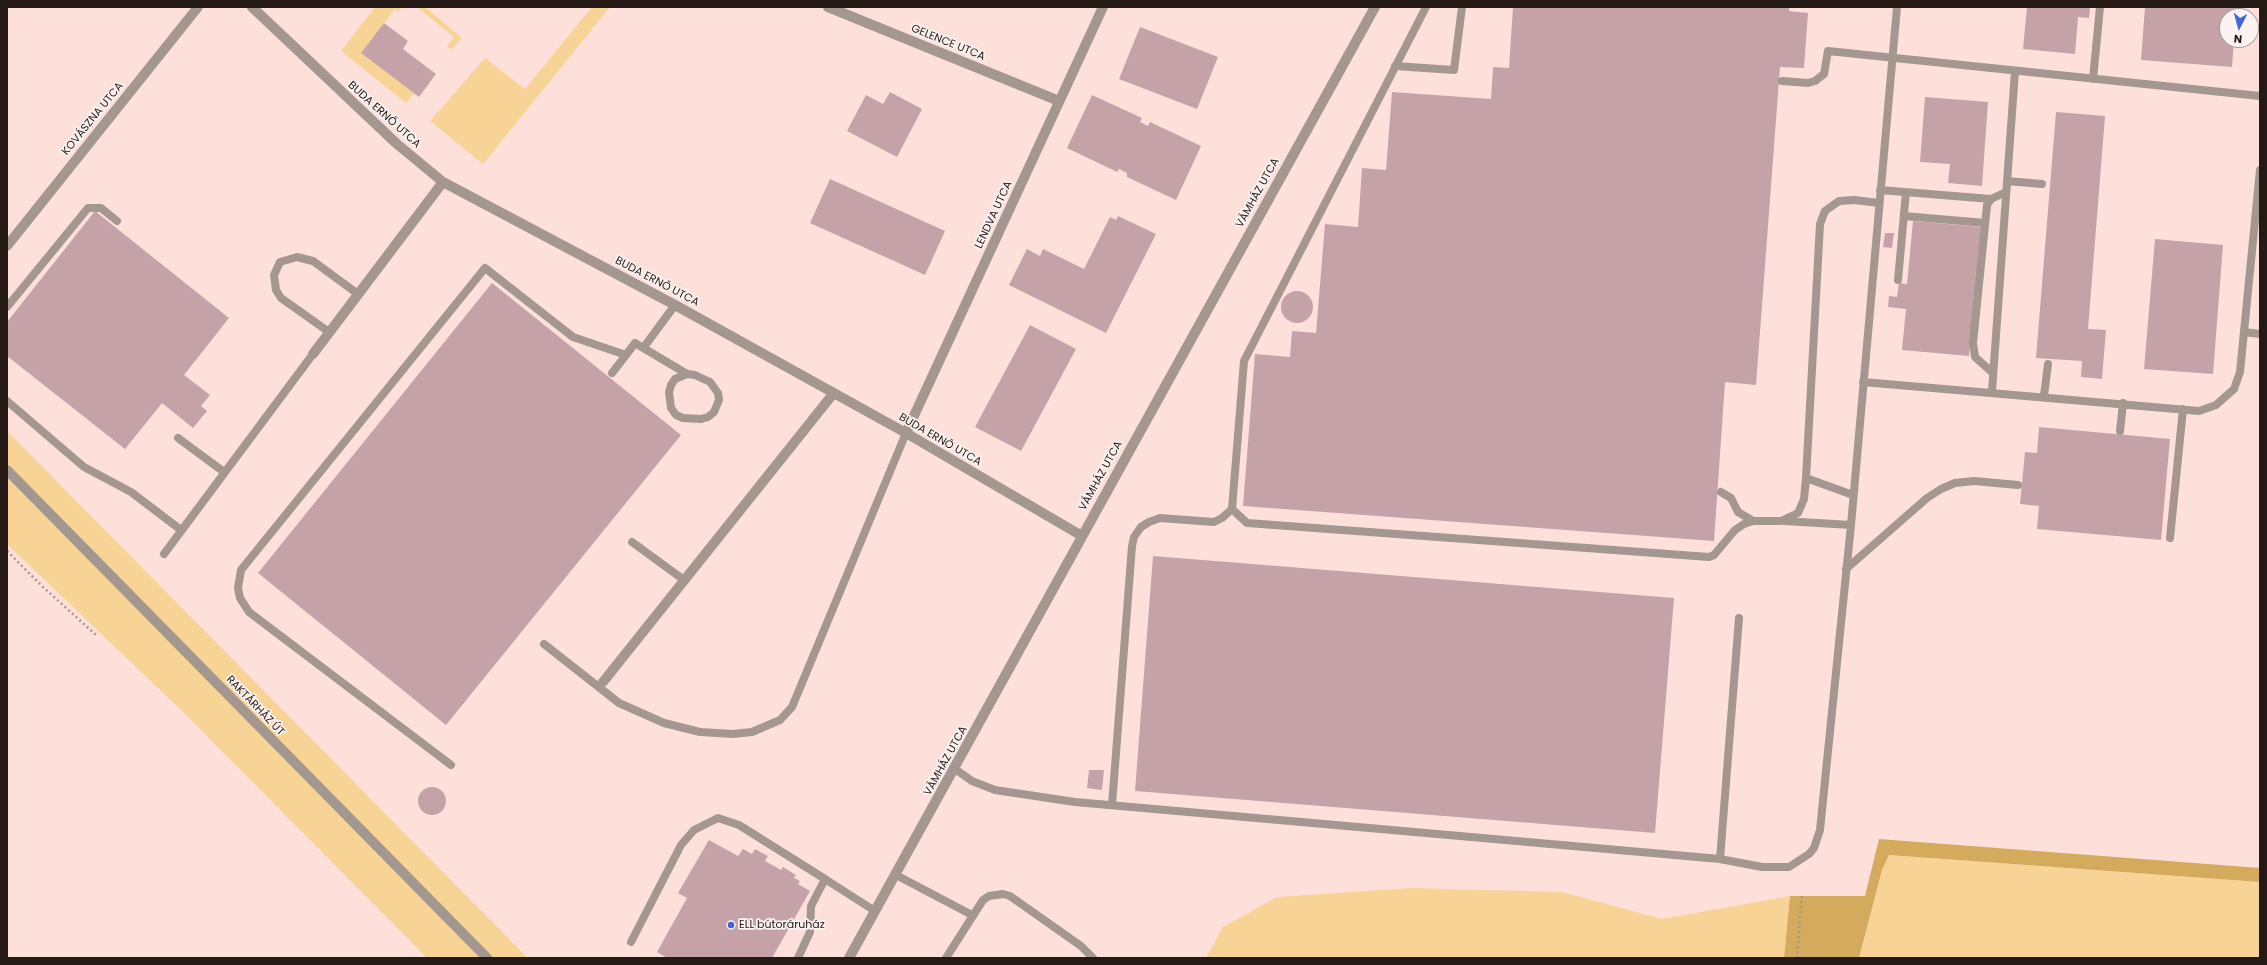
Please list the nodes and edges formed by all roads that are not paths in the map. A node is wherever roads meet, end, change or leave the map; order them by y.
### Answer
1 (198, 7) edge
2 (252, 7) edge
3 (828, 7) edge
4 (1103, 7) edge
5 (1375, 7) edge
6 (1426, 7) edge
7 (1462, 7) edge
8 (1897, 7) edge
9 (2100, 7) edge
10 (1892, 59) junction
11 (1395, 66) junction
12 (2015, 71) junction
13 (2093, 79) junction
14 (1782, 81) dead end
15 (2260, 96) edge
16 (1059, 102) junction
17 (2260, 170) edge
18 (2007, 181) junction
19 (442, 182) junction
20 (2042, 184) dead end
21 (1880, 190) junction
22 (1906, 192) junction
23 (2006, 192) junction
24 (1992, 199) junction
25 (1879, 203) junction
26 (1904, 216) junction
27 (117, 221) dead end
28 (1985, 222) junction
29 (7, 246) edge
30 (2256, 250) edge
31 (1898, 280) dead end
32 (358, 294) junction
33 (674, 305) junction
34 (7, 308) edge
35 (329, 332) junction
36 (2244, 332) junction
37 (2260, 334) edge
38 (644, 348) junction
39 (313, 354) joint
40 (626, 355) junction
41 (2048, 364) dead end
42 (612, 373) dead end
43 (1993, 373) junction
44 (687, 374) junction
45 (1863, 382) junction
46 (1992, 391) junction
47 (832, 394) junction
48 (2044, 396) junction
49 (7, 401) edge
50 (2123, 403) junction
51 (2183, 409) junction
52 (2120, 431) dead end
53 (906, 433) junction
54 (178, 438) dead end
55 (7, 470) edge
56 (224, 472) junction
57 (1806, 478) junction
58 (2018, 485) dead end
59 (1722, 492) dead end
60 (1853, 495) junction
61 (1232, 509) junction
62 (1753, 521) junction
63 (1781, 521) junction
64 (1851, 525) junction
65 (181, 530) junction
66 (1082, 536) junction
67 (2170, 538) dead end
68 (632, 542) dead end
69 (164, 554) dead end
70 (1846, 569) junction
71 (684, 580) junction
72 (1739, 618) dead end
73 (544, 644) dead end
74 (603, 682) dead end
75 (451, 765) dead end
76 (955, 769) junction
77 (1112, 805) junction
78 (1720, 859) junction
79 (896, 875) junction
80 (825, 879) junction
81 (875, 911) junction
82 (972, 915) junction
83 (630, 942) dead end
84 (487, 958) edge
85 (798, 958) edge
86 (850, 958) edge
87 (946, 958) edge
88 (1093, 958) edge

1 - 29 street, KOVÁSZNA UTCA
2 - 19 street, BUDA ERNŐ UTCA
3 - 16 street, GELENCE UTCA
4 - 16 street, LENDVA UTCA
5 - 66 street, VÁMHÁZ UTCA
6 - 11 lane
7 - 11 lane
8 - 10 lane
9 - 13 lane
10 - 12 lane
10 - 14 lane
10 - 21 lane
11 - 61 lane
12 - 13 lane
12 - 18 lane
13 - 15 lane
16 - 53 street, LENDVA UTCA
17 - 30 lane
18 - 20 lane
18 - 23 lane
19 - 32 street
19 - 33 street, BUDA ERNŐ UTCA
21 - 22 lane
21 - 25 lane
22 - 24 lane
22 - 26 lane
23 - 24 lane
23 - 43 lane
24 - 28 lane
25 - 45 lane
25 - 57 lane
26 - 28 lane
26 - 31 lane
27 - 34 lane
28 - 43 lane
30 - 36 lane
32 - 35 street
32 - 35 lane
33 - 38 lane
33 - 47 street, BUDA ERNŐ UTCA
35 - 39 street
36 - 37 lane
36 - 51 lane
38 - 40 lane
38 - 44 lane
39 - 56 lane
40 - 42 lane
40 - 75 lane
41 - 48 lane
43 - 46 lane
44 - 44 lane
45 - 46 lane
45 - 60 lane
46 - 48 lane
47 - 53 street, BUDA ERNŐ UTCA
47 - 71 street
48 - 50 lane
49 - 65 lane
50 - 51 lane
50 - 52 lane
51 - 67 lane
53 - 66 street, BUDA ERNŐ UTCA
53 - 73 lane
54 - 56 lane
55 - 84 street, RAKTÁRHÁZ ÚT
56 - 65 lane
57 - 60 lane
57 - 63 lane
58 - 70 lane
59 - 62 lane
60 - 64 lane
61 - 62 lane
61 - 77 lane
62 - 63 lane
63 - 64 lane
64 - 70 lane
65 - 69 lane
66 - 76 street, VÁMHÁZ UTCA
68 - 71 lane
70 - 78 lane
71 - 74 street
72 - 78 lane
76 - 77 lane
76 - 79 street, VÁMHÁZ UTCA
77 - 78 lane
79 - 81 street, VÁMHÁZ UTCA
79 - 82 lane
80 - 81 lane
80 - 83 lane
80 - 85 lane
81 - 86 street, VÁMHÁZ UTCA
82 - 87 lane
82 - 88 lane

